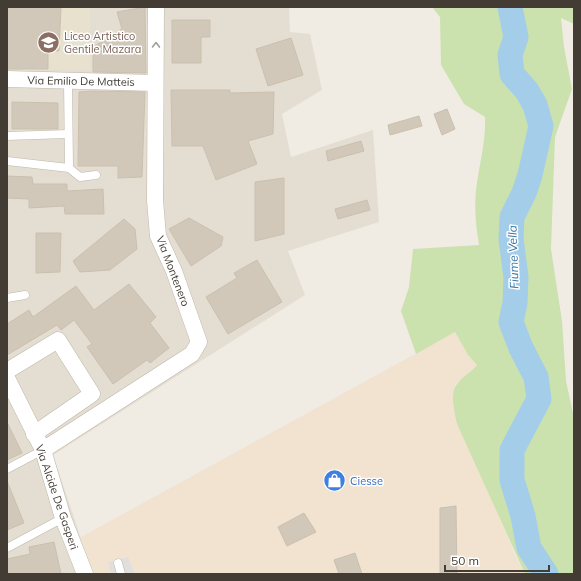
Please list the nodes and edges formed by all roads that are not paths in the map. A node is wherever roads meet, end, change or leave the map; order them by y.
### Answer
1 (156, 7) edge
2 (7, 79) edge
3 (68, 81) junction
4 (155, 83) junction
5 (68, 134) junction
6 (7, 136) edge
7 (7, 161) edge
8 (69, 168) junction
9 (96, 175) dead end
10 (25, 295) dead end
11 (7, 298) edge
12 (7, 371) edge
13 (9, 388) edge
14 (34, 434) junction
15 (43, 450) junction
16 (7, 469) edge
17 (63, 518) junction
18 (7, 548) edge
19 (118, 563) dead end
20 (85, 574) edge
21 (121, 574) edge

4 -> 1 street, Via Montenero
2 - 3 street, Via Emilio De Matteis
3 - 4 street, Via Emilio De Matteis
3 - 5 lane
4 - 15 street, Via Montenero
5 - 6 lane
5 - 8 lane
7 - 8 lane
8 - 9 lane
10 - 11 lane
12 - 14 street
13 - 14 street, Via Alcide De Gasperi
14 - 15 street, Via Alcide De Gasperi
15 - 16 lane
15 - 17 street, Via Alcide De Gasperi
17 - 18 lane
17 - 20 street, Via Alcide De Gasperi
19 - 21 lane

